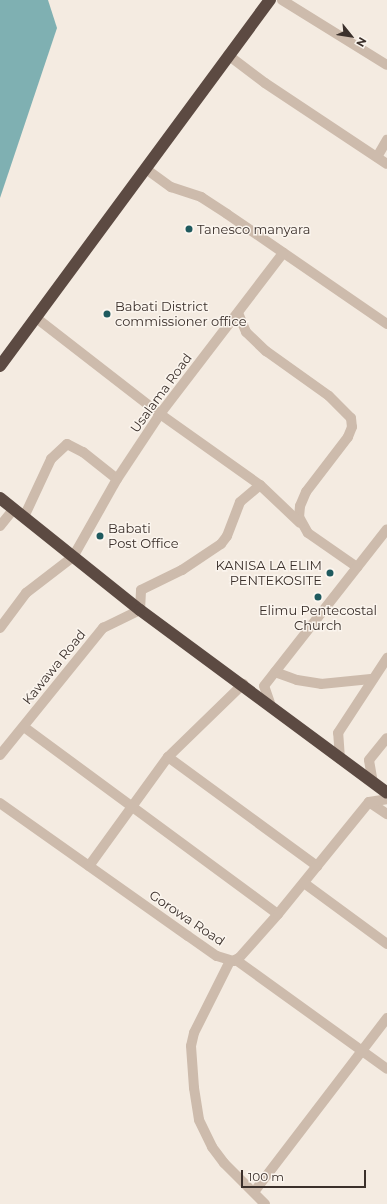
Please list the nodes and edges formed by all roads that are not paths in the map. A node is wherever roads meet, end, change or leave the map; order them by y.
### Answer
1 (270, 0) edge
2 (282, 0) edge
3 (228, 55) junction
4 (387, 65) edge
5 (387, 140) edge
6 (378, 157) junction
7 (387, 164) edge
8 (146, 169) junction
9 (283, 253) junction
10 (238, 313) junction
11 (35, 317) junction
12 (387, 324) edge
13 (0, 366) edge
14 (160, 414) junction
15 (117, 479) junction
16 (260, 485) junction
17 (0, 498) edge
18 (19, 513) junction
19 (300, 523) junction
20 (0, 526) edge
21 (387, 529) edge
22 (73, 557) junction
23 (357, 567) junction
24 (140, 610) junction
25 (0, 628) edge
26 (387, 658) edge
27 (275, 672) junction
28 (371, 679) junction
29 (243, 684) junction
30 (271, 706) junction
31 (24, 727) junction
32 (387, 738) edge
33 (0, 755) edge
34 (168, 757) junction
35 (340, 759) junction
36 (373, 783) junction
37 (387, 793) edge
38 (387, 799) edge
39 (369, 802) junction
40 (0, 803) edge
41 (132, 806) junction
42 (387, 814) edge
43 (89, 866) junction
44 (317, 866) junction
45 (304, 883) junction
46 (278, 914) junction
47 (387, 944) edge
48 (233, 961) junction
49 (387, 1018) edge
50 (360, 1050) junction
51 (387, 1069) edge
52 (254, 1192) junction
53 (265, 1204) edge

1 - 3 highway
2 - 4 street
3 - 6 street
3 - 8 highway
5 - 6 street
6 - 7 street
8 - 9 street
8 - 11 highway
9 - 10 street, Usalama Road
9 - 12 street
10 - 14 street, Usalama Road
10 - 19 street
11 - 13 highway
11 - 14 street
14 - 15 street, Usalama Road
14 - 16 street
15 - 18 street
15 - 22 street, Usalama Road
16 - 19 street
16 - 24 street
17 - 18 highway
18 - 20 street
18 - 22 highway
19 - 23 street
21 - 23 street
22 - 24 highway
22 - 25 street
23 - 27 street
24 - 29 highway
24 - 31 street, Kawawa Road
26 - 28 street
27 - 28 street
27 - 30 street
28 - 35 street
29 - 30 highway
29 - 34 street
30 - 35 highway
31 - 33 street, Kawawa Road
31 - 41 street
32 - 36 street
34 - 41 street
34 - 44 street
35 - 36 highway
36 - 37 highway
38 - 39 street
39 - 42 street
39 - 44 street
40 - 43 street, Gorowa Road
41 - 43 street
41 - 46 street
43 - 48 street, Gorowa Road
44 - 45 street
45 - 46 street
45 - 47 street
46 - 48 street
48 - 50 street, Gorowa Road
48 - 52 street
49 - 50 street
50 - 51 street, Gorowa Road
50 - 52 street
52 - 53 street

